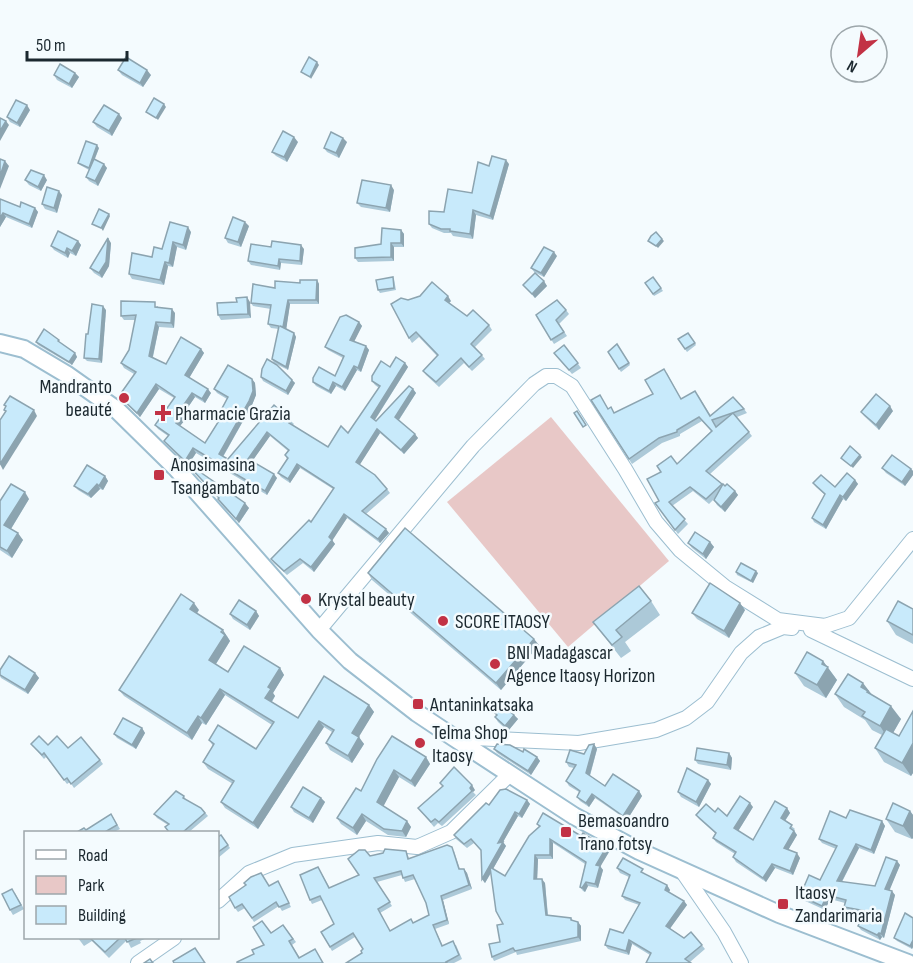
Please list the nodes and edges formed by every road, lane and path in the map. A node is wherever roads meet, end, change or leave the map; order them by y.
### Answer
1 (0, 343) edge
2 (913, 539) edge
3 (319, 630) junction
4 (913, 679) edge
5 (453, 737) junction
6 (510, 774) junction
7 (682, 871) junction
8 (219, 900) edge
9 (173, 939) edge
10 (138, 963) edge
11 (741, 963) edge
12 (908, 963) edge

1 - 3 street
2 - 3 street
3 - 5 street
4 - 5 street
5 - 6 street
6 - 7 street
6 - 8 street
7 - 11 street
7 - 12 street
9 - 10 street

